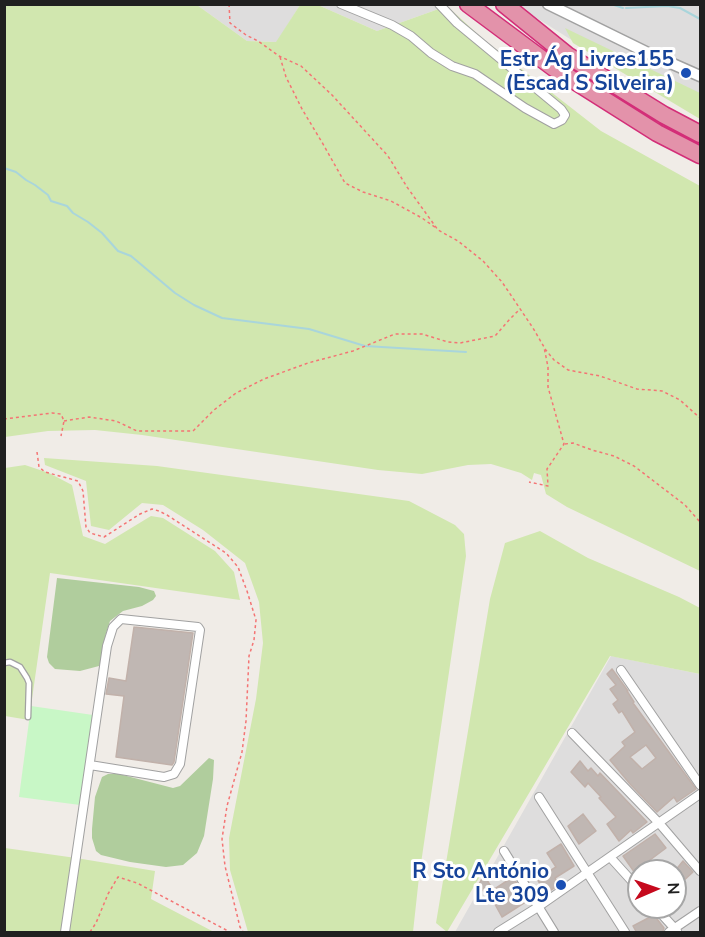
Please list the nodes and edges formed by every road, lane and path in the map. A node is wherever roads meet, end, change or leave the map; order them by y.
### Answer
1 (229, 4) edge
2 (341, 4) edge
3 (439, 4) edge
4 (468, 4) edge
5 (504, 4) edge
6 (548, 4) edge
7 (279, 56) junction
8 (700, 76) edge
9 (700, 134) edge
10 (700, 155) edge
11 (438, 230) junction
12 (521, 309) junction
13 (544, 349) junction
14 (700, 418) edge
15 (4, 419) edge
16 (64, 421) junction
17 (61, 436) dead end
18 (564, 444) junction
19 (529, 482) dead end
20 (700, 522) edge
21 (4, 663) edge
22 (621, 670) dead end
23 (28, 717) dead end
24 (572, 733) dead end
25 (90, 765) junction
26 (700, 785) edge
27 (700, 794) edge
28 (539, 796) dead end
29 (659, 823) junction
30 (504, 851) dead end
31 (610, 857) junction
32 (700, 871) edge
33 (587, 873) junction
34 (627, 876) edge
35 (538, 907) junction
36 (700, 911) edge
37 (664, 919) edge
38 (674, 931) edge
39 (65, 933) edge
40 (90, 933) edge
41 (230, 933) edge
42 (498, 933) edge
43 (554, 933) edge
44 (625, 933) edge

1 - 7 path
2 - 3 street
4 - 10 highway
5 - 9 highway
6 - 8 street
7 - 11 path
7 - 11 path
11 - 12 path
12 - 13 path
12 - 16 path
13 - 14 path
13 - 18 path
15 - 16 path
16 - 17 path
18 - 19 path
18 - 20 path
21 - 23 lane
22 - 26 street
24 - 29 street
25 - 25 street
25 - 39 street
27 - 29 street
28 - 33 street
29 - 31 street
29 - 32 street
30 - 35 street
31 - 33 street
31 - 34 street
33 - 35 street
33 - 44 street
35 - 42 street
35 - 43 street
36 - 38 street
37 - 38 street
40 - 41 path

